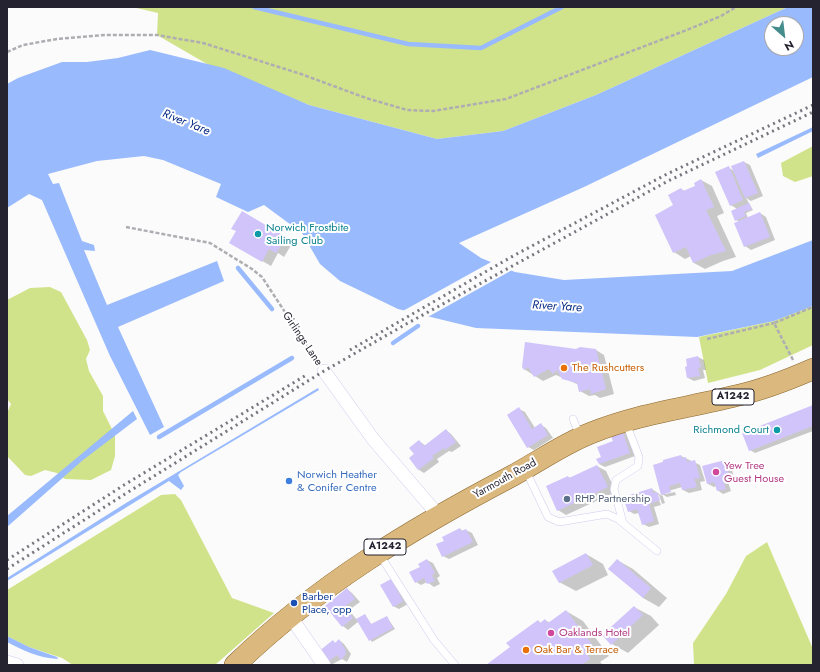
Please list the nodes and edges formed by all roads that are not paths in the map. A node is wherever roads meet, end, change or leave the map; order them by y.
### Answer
1 (324, 371) road end
2 (807, 372) edge
3 (625, 421) junction
4 (525, 469) junction
5 (438, 515) junction
6 (623, 523) junction
7 (657, 551) dead end
8 (377, 552) junction
9 (290, 616) junction
10 (7, 662) edge
11 (17, 665) edge
12 (235, 665) edge
13 (324, 665) edge
14 (455, 665) edge

1 - 5 street, Girlings Lane
2 - 3 main road, Yarmouth Road / A1242
3 - 4 main road, Yarmouth Road / A1242
3 - 6 lane
4 - 5 main road, Yarmouth Road / A1242
4 - 6 lane
5 - 8 main road, Yarmouth Road / A1242
6 - 7 lane
8 - 9 main road, Yarmouth Road / A1242
8 - 14 lane
9 - 12 main road, Yarmouth Road / A1242
9 - 13 street
10 - 11 street

